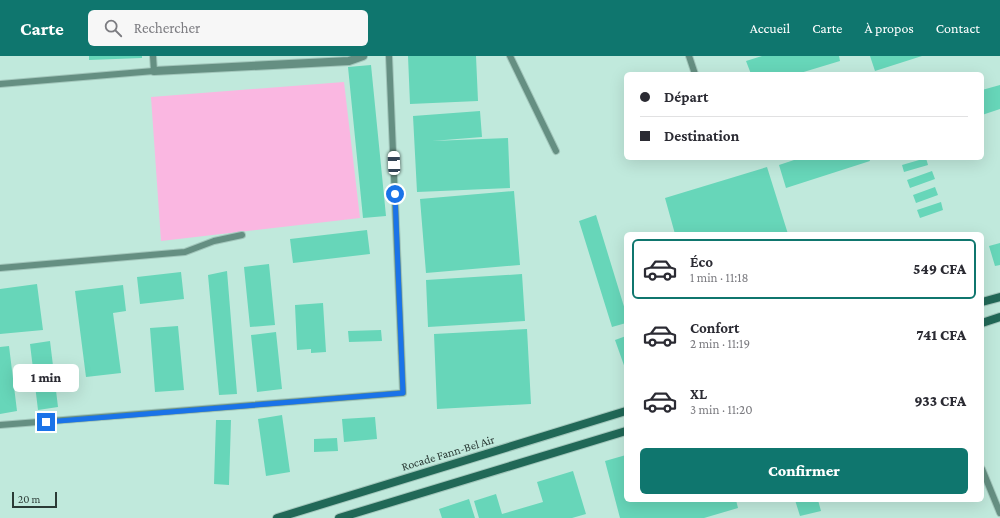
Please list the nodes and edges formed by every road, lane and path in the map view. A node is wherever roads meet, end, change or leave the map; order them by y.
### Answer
1 (153, 56) edge
2 (363, 56) edge
3 (389, 56) edge
4 (510, 56) edge
5 (689, 56) edge
6 (154, 71) junction
7 (695, 72) edge
8 (0, 84) edge
9 (556, 151) dead end
10 (242, 235) dead end
11 (0, 268) edge
12 (1000, 297) edge
13 (984, 301) edge
14 (1000, 317) edge
15 (984, 322) edge
16 (624, 412) edge
17 (0, 426) edge
18 (624, 432) edge
19 (984, 474) edge
20 (1000, 513) edge
21 (277, 518) edge
22 (340, 518) edge

1 - 6 lane
2 - 6 street
3 - 17 lane
4 - 9 lane
5 - 7 lane
6 - 8 lane
10 - 11 lane
12 - 13 street
14 - 15 street
16 - 21 street, Rocade Fann-Bel Air
18 - 22 street
19 - 20 lane

